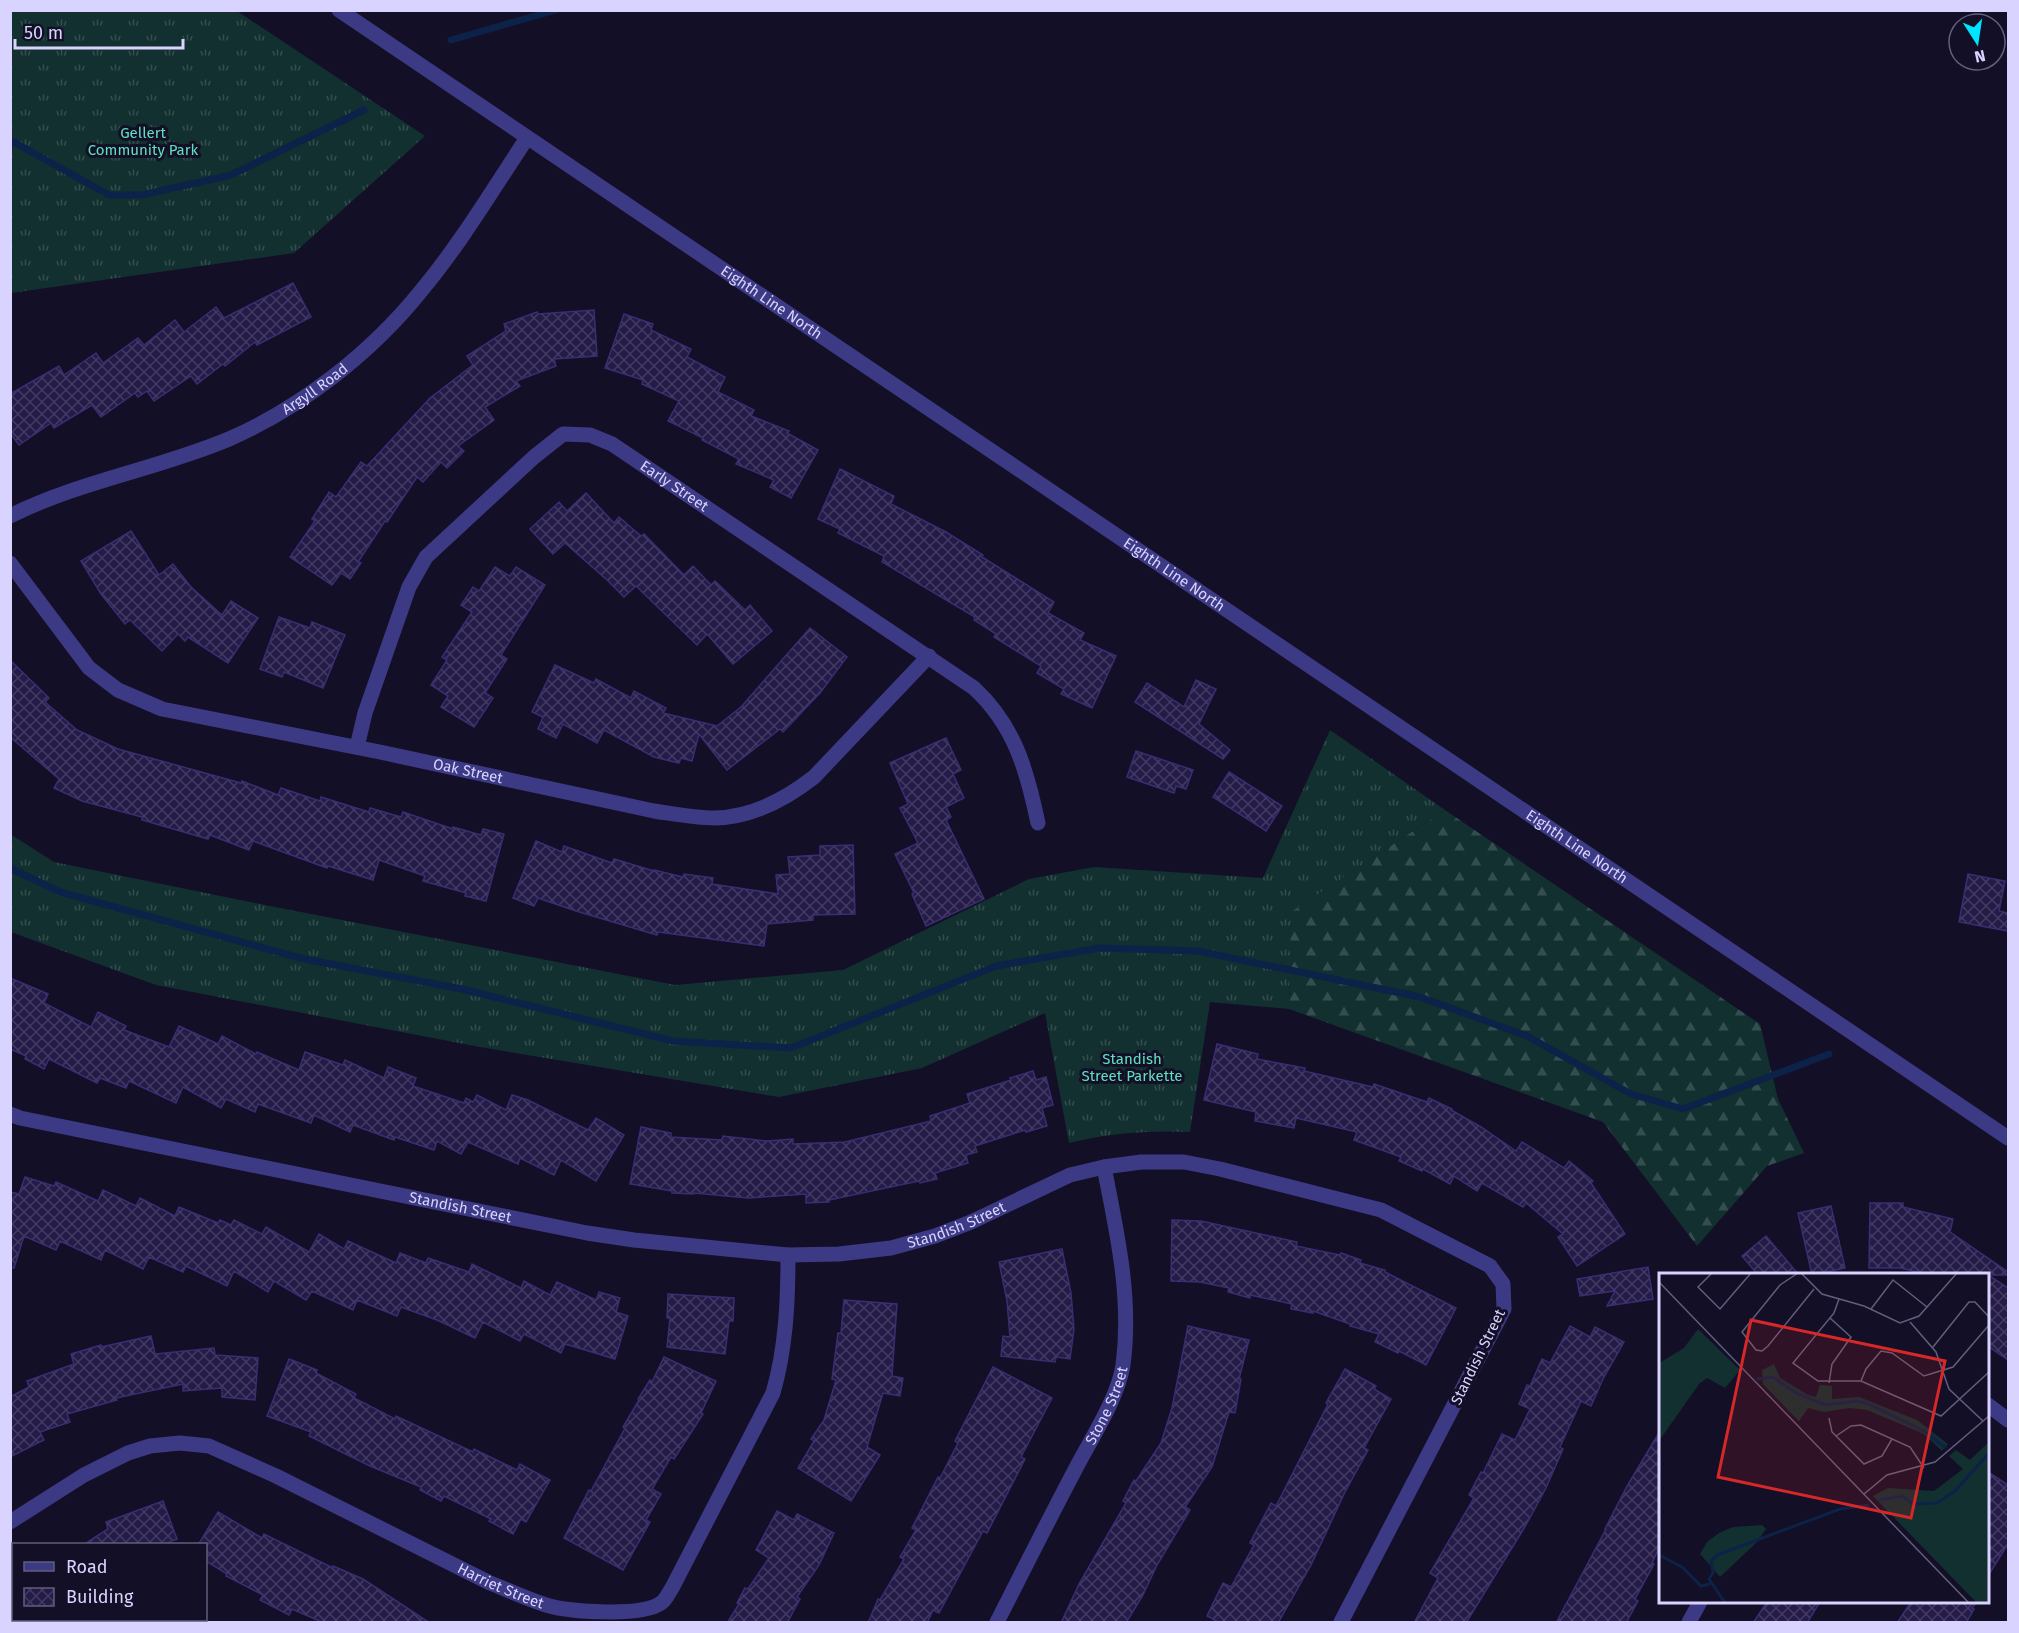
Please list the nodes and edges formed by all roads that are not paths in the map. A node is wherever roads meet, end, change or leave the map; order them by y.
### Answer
1 (339, 10) edge
2 (527, 138) junction
3 (10, 516) edge
4 (10, 563) edge
5 (929, 656) junction
6 (357, 747) junction
7 (1038, 823) dead end
8 (10, 1114) edge
9 (2008, 1138) edge
10 (1104, 1167) junction
11 (788, 1255) junction
12 (1989, 1406) edge
13 (2008, 1420) edge
14 (10, 1522) edge
15 (1699, 1603) edge
16 (997, 1623) edge
17 (1341, 1623) edge
18 (1689, 1623) edge

1 - 2 street, Eighth Line North
2 - 3 street, Argyll Road
2 - 9 street, Eighth Line North
4 - 6 street, Oak Street
5 - 6 street, Oak Street
5 - 6 street, Early Street
5 - 7 street, Early Street
8 - 11 street, Standish Street
10 - 11 street, Standish Street
10 - 16 street, Stone Street
10 - 17 street, Standish Street
11 - 14 street, Harriet Street
12 - 13 street
15 - 18 street

